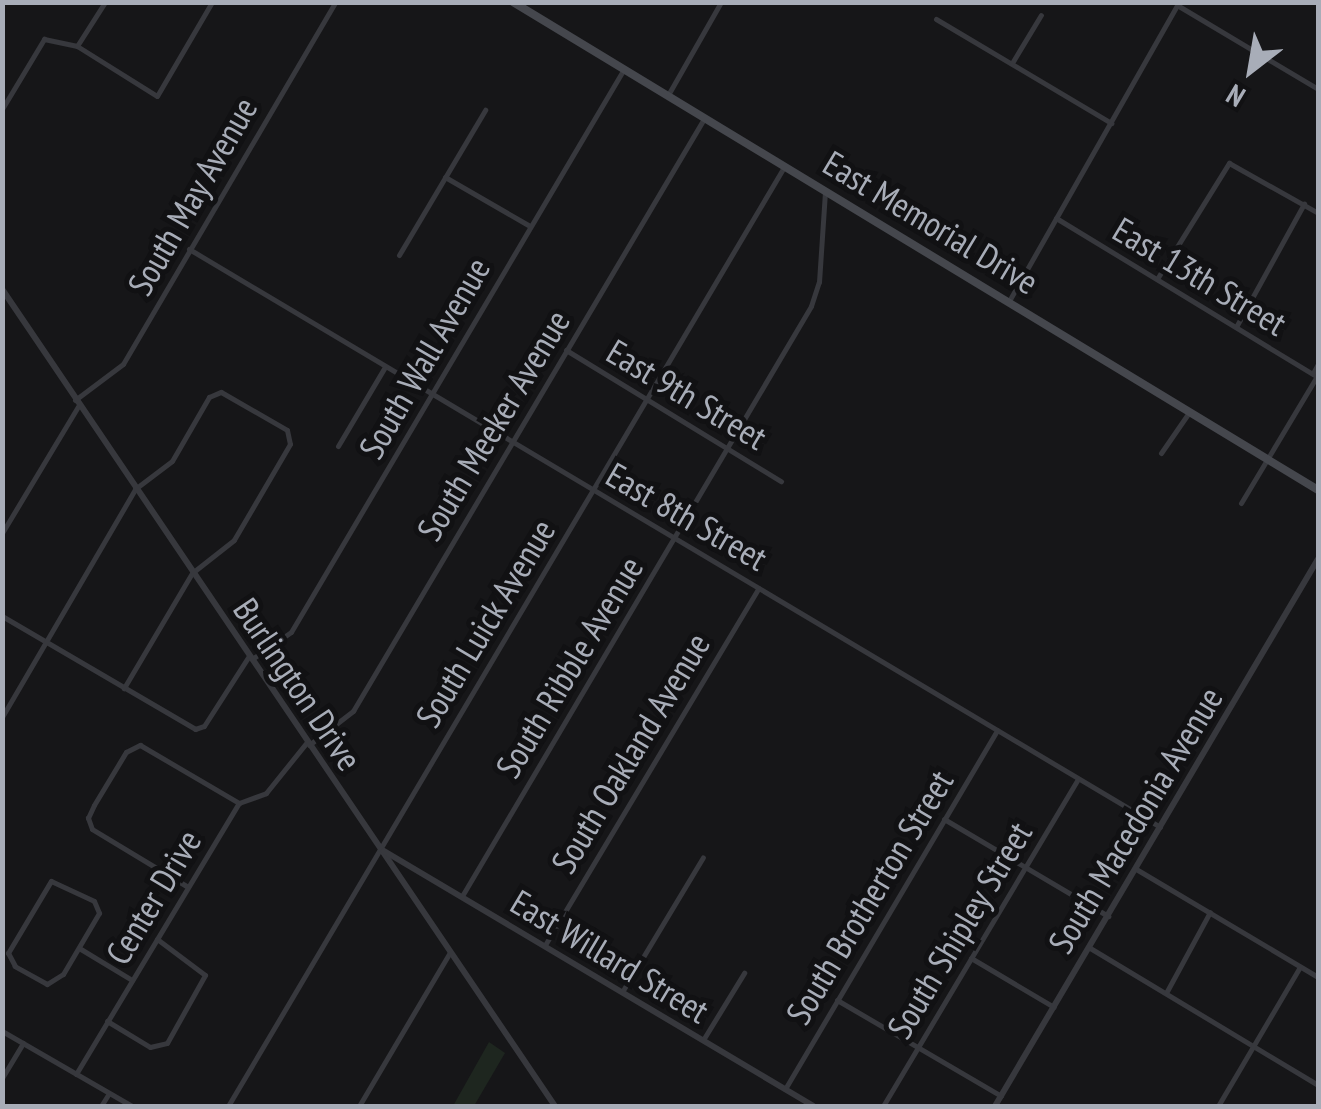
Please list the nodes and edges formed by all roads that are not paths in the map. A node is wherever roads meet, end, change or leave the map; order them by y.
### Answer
1 (104, 2) edge
2 (212, 2) edge
3 (335, 2) edge
4 (513, 2) edge
5 (721, 2) edge
6 (1178, 4) edge
7 (1041, 15) dead end
8 (936, 19) dead end
9 (78, 46) junction
10 (1012, 63) junction
11 (624, 68) junction
12 (1318, 90) edge
13 (668, 94) junction
14 (2, 109) edge
15 (485, 110) dead end
16 (704, 117) junction
17 (1111, 123) junction
18 (785, 166) junction
19 (445, 176) junction
20 (825, 190) junction
21 (1304, 204) junction
22 (1318, 213) edge
23 (1056, 218) junction
24 (530, 226) junction
25 (189, 249) junction
26 (400, 256) dead end
27 (1157, 279) junction
28 (3, 290) edge
29 (1009, 301) junction
30 (1236, 327) junction
31 (566, 350) junction
32 (1318, 364) edge
33 (385, 367) junction
34 (1316, 375) edge
35 (432, 395) junction
36 (646, 400) junction
37 (77, 403) junction
38 (1190, 411) junction
39 (512, 443) junction
40 (338, 446) dead end
41 (728, 448) junction
42 (1160, 453) dead end
43 (1267, 460) junction
44 (782, 481) dead end
45 (135, 488) junction
46 (592, 490) junction
47 (1318, 490) edge
48 (1241, 503) dead end
49 (2, 534) edge
50 (674, 539) junction
51 (1318, 560) edge
52 (192, 573) junction
53 (760, 587) junction
54 (2, 616) edge
55 (46, 642) junction
56 (251, 658) junction
57 (124, 688) junction
58 (2, 717) edge
59 (997, 730) junction
60 (308, 743) junction
61 (287, 763) joint
62 (1078, 778) junction
63 (238, 803) junction
64 (944, 819) junction
65 (1160, 827) junction
66 (381, 849) junction
67 (703, 857) dead end
68 (1025, 867) junction
69 (1136, 868) junction
70 (188, 887) junction
71 (462, 896) junction
72 (1210, 912) junction
73 (1108, 916) junction
74 (157, 939) junction
75 (545, 945) junction
76 (79, 948) junction
77 (1089, 948) junction
78 (450, 952) junction
79 (971, 958) junction
80 (1300, 966) junction
81 (744, 973) dead end
82 (1318, 977) edge
83 (132, 980) junction
84 (622, 992) junction
85 (1166, 992) junction
86 (837, 1000) junction
87 (1054, 1007) junction
88 (106, 1021) junction
89 (2, 1031) edge
90 (703, 1040) junction
91 (22, 1042) junction
92 (919, 1046) junction
93 (1254, 1047) junction
94 (76, 1074) junction
95 (2, 1078) edge
96 (1318, 1085) edge
97 (785, 1089) junction
98 (110, 1093) junction
99 (1001, 1096) junction
100 (807, 1105) edge
101 (102, 1106) edge
102 (132, 1106) edge
103 (228, 1106) edge
104 (358, 1106) edge
105 (555, 1106) edge
106 (883, 1106) edge
107 (995, 1106) edge
108 (1218, 1106) edge

1 - 9 street
2 - 9 street
3 - 25 street, South May Avenue
4 - 11 main road, East Memorial Drive
5 - 13 street
6 - 12 street
6 - 17 street
7 - 10 street
8 - 10 street
9 - 14 street
10 - 17 street
11 - 13 main road, East Memorial Drive
11 - 24 street, South Wall Avenue
13 - 16 main road, East Memorial Drive
15 - 19 street
16 - 18 main road, East Memorial Drive
16 - 31 street, South Meeker Avenue
17 - 23 street
18 - 20 main road, East Memorial Drive
18 - 36 street, South Luick Avenue
19 - 24 street
19 - 26 street
20 - 29 main road, East Memorial Drive
20 - 41 street, South Ribble Avenue
21 - 22 street
21 - 27 street
21 - 30 street
23 - 27 street, East 13th Street
23 - 29 street
24 - 35 street, South Wall Avenue
25 - 33 street, East 8th Street
25 - 37 street, South May Avenue
27 - 30 street, East 13th Street
28 - 37 street, Burlington Drive
29 - 38 main road, East Memorial Drive
30 - 34 street, East 13th Street
31 - 36 street, East 9th Street
31 - 39 street, South Meeker Avenue
32 - 34 street
33 - 35 street, East 8th Street
33 - 40 street
34 - 43 street
35 - 39 street, East 8th Street
35 - 56 street, South Wall Avenue
36 - 41 street, East 9th Street
36 - 46 street, South Luick Avenue
37 - 45 street, Burlington Drive
37 - 49 street, South May Avenue
38 - 42 street
38 - 43 main road, East Memorial Drive
39 - 46 street, East 8th Street
39 - 60 street, South Meeker Avenue
41 - 44 street, East 9th Street
41 - 50 street, South Ribble Avenue
43 - 47 main road, East Memorial Drive
43 - 48 street
45 - 52 street, Burlington Drive
45 - 52 street
45 - 55 street
46 - 50 street, East 8th Street
46 - 66 street, South Luick Avenue
50 - 53 street, East 8th Street
50 - 71 street, South Ribble Avenue
51 - 65 street, South Macedonia Avenue
52 - 56 street, Burlington Drive
52 - 57 street
53 - 59 street, East 8th Street
53 - 75 street, South Oakland Avenue
54 - 55 street
55 - 57 street
55 - 58 street
56 - 57 street, South Wall Avenue
56 - 60 street, Burlington Drive
59 - 62 street, East 8th Street
59 - 64 street, South Brotherton Street
60 - 61 street, South Meeker Avenue
60 - 66 street, Burlington Drive
61 - 63 street, Center Drive
62 - 65 street, East 8th Street
62 - 68 street, South Shipley Street
63 - 70 street, Center Drive
63 - 70 street
64 - 68 street
64 - 86 street, South Brotherton Street
65 - 69 street, South Macedonia Avenue
66 - 71 street, East Willard Street
66 - 78 street, Burlington Drive
66 - 103 street, South Luick Avenue
67 - 84 street
68 - 73 street
68 - 79 street, South Shipley Street
69 - 72 street
69 - 73 street, South Macedonia Avenue
70 - 74 street, Center Drive
71 - 75 street, East Willard Street
72 - 80 street
72 - 85 street
73 - 77 street, South Macedonia Avenue
74 - 83 street, Center Drive
74 - 88 street
75 - 84 street, East Willard Street
76 - 76 street
76 - 83 street
77 - 85 street
77 - 87 street, South Macedonia Avenue
78 - 104 street
78 - 105 street, Burlington Drive
79 - 87 street
79 - 92 street, South Shipley Street
80 - 82 street
80 - 93 street
81 - 90 street
83 - 88 street, Center Drive
84 - 90 street, East Willard Street
85 - 93 street
86 - 92 street
86 - 97 street, South Brotherton Street
87 - 99 street, South Macedonia Avenue
88 - 94 street, Center Drive
89 - 91 street
90 - 97 street, East Willard Street
91 - 94 street
91 - 95 street
92 - 99 street
92 - 106 street, South Shipley Street
93 - 96 street
93 - 108 street
94 - 98 street
97 - 100 street, East Willard Street
98 - 101 street
98 - 102 street
99 - 107 street, South Macedonia Avenue

